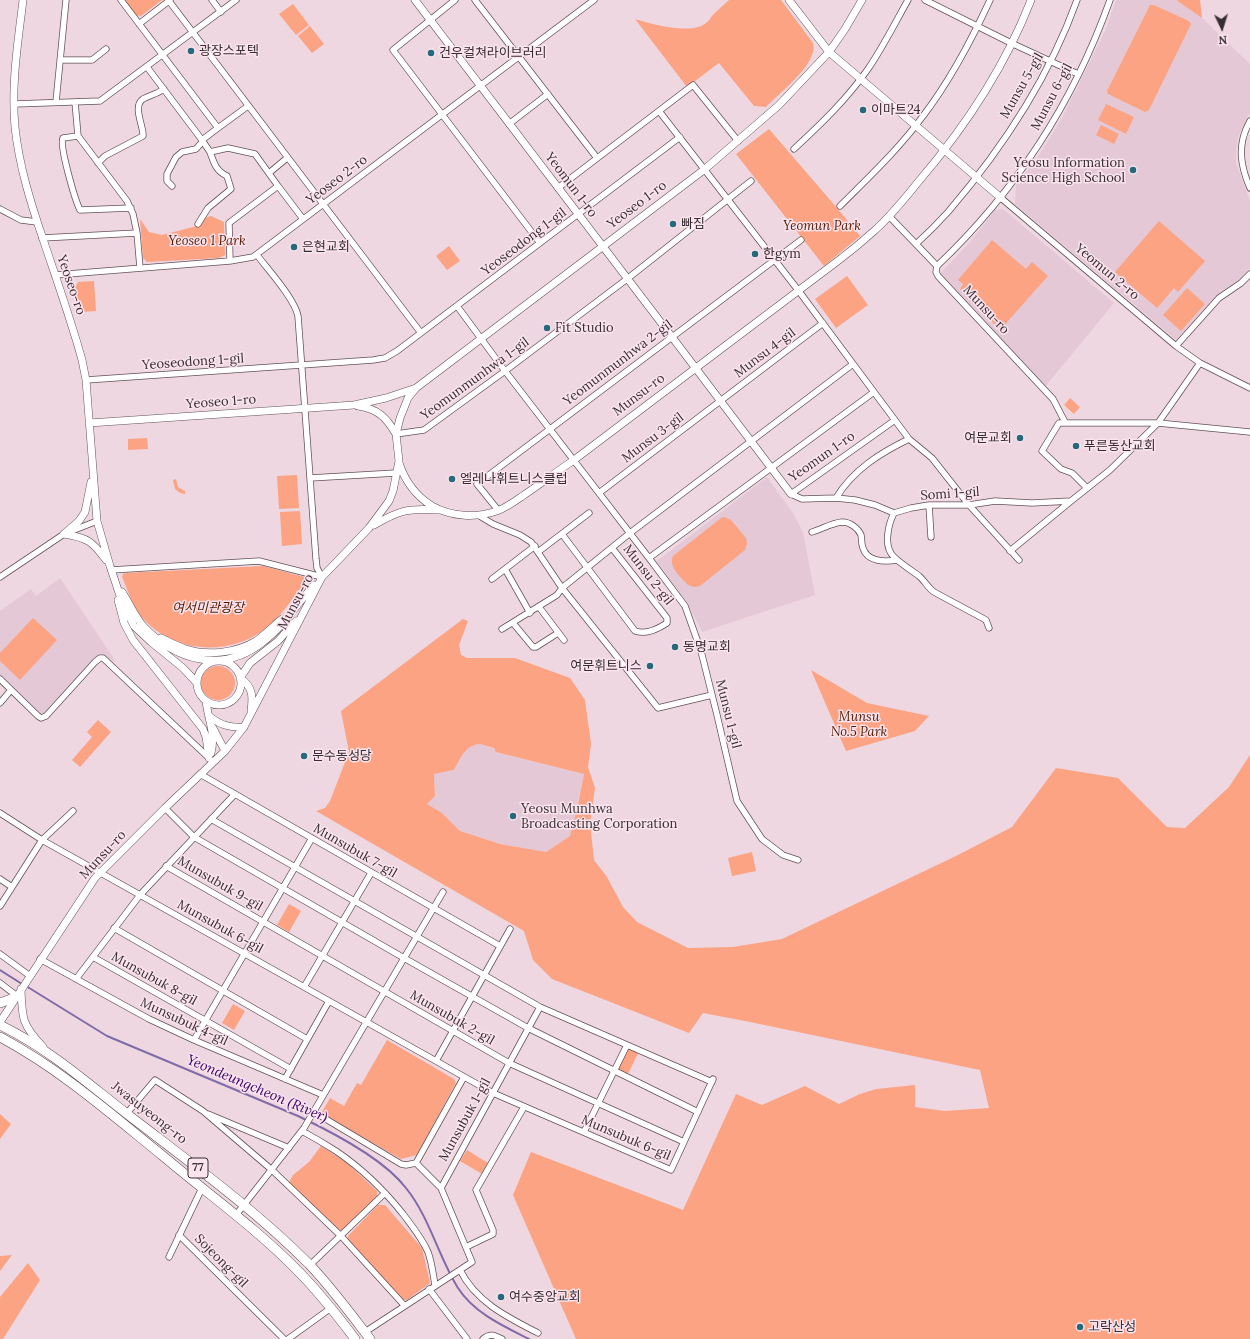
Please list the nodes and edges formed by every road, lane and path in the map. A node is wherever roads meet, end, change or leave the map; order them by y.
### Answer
1 (23, 0) edge
2 (66, 0) edge
3 (121, 0) edge
4 (212, 0) edge
5 (236, 0) edge
6 (415, 0) edge
7 (455, 0) edge
8 (474, 0) edge
9 (594, 0) edge
10 (790, 0) edge
11 (862, 0) edge
12 (908, 0) edge
13 (925, 0) edge
14 (990, 0) edge
15 (1031, 0) edge
16 (1077, 0) edge
17 (1110, 0) edge
18 (169, 1) edge
19 (221, 12) junction
20 (430, 20) junction
21 (139, 24) junction
22 (978, 26) junction
23 (193, 32) junction
24 (1011, 44) junction
25 (106, 49) dead end
26 (829, 52) junction
27 (163, 55) junction
28 (519, 57) junction
29 (60, 60) junction
30 (1050, 61) junction
31 (147, 67) junction
32 (1078, 74) junction
33 (861, 79) junction
34 (480, 86) junction
35 (164, 89) junction
36 (548, 94) junction
37 (56, 102) junction
38 (75, 102) junction
39 (14, 104) junction
40 (248, 106) junction
41 (659, 111) junction
42 (443, 114) junction
43 (1250, 121) edge
44 (509, 124) junction
45 (916, 126) junction
46 (218, 128) junction
47 (78, 136) junction
48 (680, 137) junction
49 (202, 140) junction
50 (738, 141) junction
51 (794, 149) dead end
52 (945, 150) junction
53 (210, 152) junction
54 (287, 158) junction
55 (597, 158) junction
56 (98, 163) junction
57 (704, 169) junction
58 (269, 173) junction
59 (976, 177) junction
60 (752, 181) dead end
61 (172, 186) dead end
62 (278, 186) junction
63 (558, 188) junction
64 (1250, 188) edge
65 (1001, 198) junction
66 (728, 200) junction
67 (323, 205) junction
68 (840, 206) dead end
69 (0, 208) edge
70 (131, 208) junction
71 (578, 214) junction
72 (889, 216) junction
73 (303, 219) junction
74 (37, 222) junction
75 (198, 224) dead end
76 (137, 232) junction
77 (42, 238) junction
78 (801, 240) dead end
79 (540, 243) junction
80 (916, 244) junction
81 (602, 247) junction
82 (257, 256) junction
83 (775, 260) junction
84 (230, 261) junction
85 (937, 266) junction
86 (140, 268) junction
87 (1250, 274) edge
88 (55, 275) junction
89 (627, 279) junction
90 (798, 290) junction
91 (457, 306) junction
92 (823, 323) junction
93 (421, 333) junction
94 (672, 337) junction
95 (482, 338) junction
96 (1176, 346) junction
97 (1200, 363) junction
98 (853, 364) junction
99 (302, 365) junction
100 (696, 368) junction
101 (505, 371) junction
102 (86, 380) junction
103 (416, 388) junction
104 (1250, 388) edge
105 (874, 392) junction
106 (720, 401) junction
107 (354, 405) junction
108 (306, 409) junction
109 (895, 420) junction
110 (1065, 422) junction
111 (88, 423) junction
112 (1158, 423) junction
113 (550, 428) junction
114 (1250, 432) edge
115 (396, 434) junction
116 (909, 439) junction
117 (751, 442) junction
118 (574, 460) junction
119 (399, 461) junction
120 (770, 469) junction
121 (396, 473) junction
122 (93, 474) junction
123 (310, 478) junction
124 (1087, 488) junction
125 (599, 493) junction
126 (790, 494) junction
127 (836, 498) junction
128 (1071, 501) junction
129 (929, 505) junction
130 (969, 505) junction
131 (498, 510) junction
132 (441, 511) junction
133 (589, 513) dead end
134 (894, 514) junction
135 (478, 515) junction
136 (97, 521) junction
137 (369, 528) junction
138 (812, 532) dead end
139 (630, 533) junction
140 (64, 534) junction
141 (562, 534) junction
142 (931, 537) dead end
143 (534, 546) junction
144 (612, 548) junction
145 (1010, 551) junction
146 (538, 552) junction
147 (649, 558) junction
148 (897, 560) junction
149 (1019, 560) dead end
150 (111, 568) junction
151 (587, 568) junction
152 (505, 569) junction
153 (0, 577) edge
154 (322, 577) junction
155 (114, 578) junction
156 (492, 579) dead end
157 (562, 588) junction
158 (299, 602) junction
159 (539, 607) junction
160 (303, 613) junction
161 (530, 613) junction
162 (513, 623) junction
163 (989, 628) dead end
164 (502, 629) dead end
165 (558, 633) junction
166 (152, 634) junction
167 (564, 640) dead end
168 (215, 661) junction
169 (240, 678) junction
170 (0, 679) edge
171 (196, 682) junction
172 (12, 690) junction
173 (712, 695) junction
174 (206, 701) junction
175 (0, 703) edge
176 (209, 716) junction
177 (250, 717) junction
178 (212, 724) junction
179 (244, 728) junction
180 (225, 751) junction
181 (209, 758) junction
182 (200, 774) junction
183 (193, 780) junction
184 (235, 794) junction
185 (165, 808) junction
186 (73, 811) dead end
187 (0, 813) edge
188 (211, 819) junction
189 (194, 837) junction
190 (312, 838) junction
191 (42, 840) junction
192 (798, 860) dead end
193 (166, 866) junction
194 (295, 867) junction
195 (100, 873) junction
196 (371, 873) junction
197 (0, 879) edge
198 (12, 887) junction
199 (282, 888) junction
200 (442, 892) dead end
201 (140, 895) junction
202 (354, 901) junction
203 (0, 906) edge
204 (433, 908) junction
205 (263, 922) junction
206 (342, 922) junction
207 (114, 928) junction
208 (510, 929) dead end
209 (416, 936) junction
210 (500, 946) junction
211 (244, 953) junction
212 (0, 954) edge
213 (322, 956) junction
214 (93, 957) junction
215 (404, 958) junction
216 (40, 959) junction
217 (484, 975) junction
218 (30, 976) junction
219 (76, 979) junction
220 (0, 983) edge
221 (304, 987) junction
222 (223, 990) junction
223 (384, 991) junction
224 (19, 992) junction
225 (472, 997) junction
226 (329, 1001) junction
227 (0, 1003) edge
228 (540, 1007) junction
229 (205, 1020) junction
230 (0, 1022) edge
231 (366, 1022) junction
232 (0, 1025) edge
233 (528, 1028) junction
234 (453, 1031) junction
235 (0, 1038) edge
236 (308, 1039) junction
237 (194, 1040) junction
238 (627, 1045) junction
239 (49, 1053) junction
240 (436, 1061) junction
241 (509, 1063) junction
242 (291, 1069) junction
243 (614, 1070) junction
244 (464, 1077) junction
245 (285, 1079) junction
246 (493, 1093) junction
247 (324, 1095) junction
248 (598, 1103) junction
249 (524, 1107) junction
250 (203, 1111) junction
251 (314, 1112) junction
252 (698, 1112) junction
253 (127, 1113) junction
254 (303, 1129) junction
255 (584, 1132) junction
256 (684, 1142) junction
257 (289, 1148) junction
258 (416, 1163) junction
259 (272, 1170) junction
260 (202, 1188) junction
261 (441, 1188) junction
262 (385, 1193) junction
263 (245, 1204) junction
264 (236, 1215) junction
265 (276, 1232) junction
266 (179, 1235) junction
267 (341, 1236) junction
268 (268, 1241) junction
269 (466, 1247) junction
270 (169, 1257) dead end
271 (310, 1265) junction
272 (458, 1270) junction
273 (435, 1285) junction
274 (429, 1289) junction
275 (404, 1306) junction
276 (331, 1308) junction
277 (538, 1333) dead end
278 (367, 1336) edge
279 (284, 1339) edge
280 (288, 1339) edge
281 (355, 1339) edge
282 (468, 1339) edge
283 (483, 1339) edge
284 (502, 1339) edge

1 - 39 street, Yeoseo-ro
2 - 29 street
3 - 21 street
4 - 19 street
5 - 19 street
6 - 20 street, Yeomun 1-ro
7 - 20 street
8 - 28 street
9 - 28 street, Yeoseo 2-ro
10 - 26 street, Yeomun 2-ro
11 - 26 street, Yeoseo 1-ro
12 - 33 street
13 - 22 street
14 - 22 street
15 - 24 street, Munsu-ro
16 - 30 street, Munsu 5-gil
17 - 32 street, Munsu 6-gil
18 - 21 street
18 - 23 street
19 - 23 street
20 - 34 street, Yeomun 1-ro
20 - 42 street
21 - 27 street
22 - 24 street
22 - 45 street
23 - 27 street
23 - 40 street
24 - 30 street
24 - 52 street, Munsu-ro
25 - 29 street
26 - 33 street, Yeomun 2-ro
26 - 50 street, Yeoseo 1-ro
27 - 31 street
27 - 46 street
28 - 34 street, Yeoseo 2-ro
28 - 36 street
29 - 37 street
30 - 32 street
30 - 59 street, Munsu 5-gil
31 - 35 street
31 - 38 street
32 - 65 street, Munsu 6-gil
33 - 45 street, Yeomun 2-ro
33 - 51 street
34 - 42 street, Yeoseo 2-ro
34 - 44 street, Yeomun 1-ro
35 - 49 street
35 - 56 street
36 - 44 street
36 - 55 street
37 - 38 street
37 - 39 street
38 - 47 street
39 - 74 street, Yeoseo-ro
40 - 46 street
40 - 54 street
41 - 48 street
41 - 50 street
41 - 55 street
42 - 67 street, Yeoseo 2-ro
42 - 79 street
43 - 64 street
44 - 63 street, Yeomun 1-ro
45 - 52 street, Yeomun 2-ro
45 - 68 street
46 - 49 street
47 - 56 street
47 - 70 street
48 - 57 street
48 - 71 street, Yeoseodong 1-gil
49 - 53 street
49 - 61 street
50 - 57 street, Yeoseo 1-ro
52 - 59 street, Yeomun 2-ro
52 - 72 street, Munsu-ro
53 - 58 street
53 - 75 street
54 - 58 street
54 - 67 street
55 - 63 street
56 - 70 street
57 - 66 street
57 - 81 street, Yeoseo 1-ro
58 - 62 street
59 - 65 street, Yeomun 2-ro
59 - 80 street
60 - 66 street, Yeomunmunhwa 1-gil
62 - 73 street
62 - 84 street
63 - 71 street, Yeomun 1-ro
65 - 85 street
65 - 96 street, Yeomun 2-ro
66 - 83 street
66 - 89 street, Yeomunmunhwa 1-gil
67 - 73 street, Yeoseo 2-ro
67 - 93 street
69 - 74 street
70 - 76 street
71 - 79 street, Yeoseodong 1-gil
71 - 81 street, Yeomun 1-ro
72 - 80 street, Munsu-ro
72 - 90 street, Munsu-ro
73 - 82 street, Yeoseo 2-ro
74 - 77 street, Yeoseo-ro
76 - 77 street
76 - 86 street
77 - 88 street, Yeoseo-ro
78 - 83 street, Yeomunmunhwa 2-gil
79 - 91 street, Yeoseodong 1-gil
80 - 85 street, Munsu-ro
81 - 89 street, Yeomun 1-ro
81 - 95 street, Yeoseo 1-ro
82 - 84 street, Yeoseo 2-ro
82 - 99 street
83 - 90 street
83 - 94 street, Yeomunmunhwa 2-gil
84 - 86 street, Yeoseo 2-ro
85 - 110 street, Munsu-ro
86 - 88 street, Yeoseo 2-ro
87 - 96 street
88 - 102 street, Yeoseo-ro
89 - 94 street, Yeomun 1-ro
89 - 101 street, Yeomunmunhwa 1-gil
90 - 92 street
90 - 100 street, Munsu-ro
91 - 93 street, Yeoseodong 1-gil
91 - 95 street
92 - 98 street
92 - 106 street, Munsu 4-gil
93 - 99 street, Yeoseodong 1-gil
94 - 100 street, Yeomun 1-ro
94 - 113 street, Yeomunmunhwa 2-gil
95 - 101 street, Munsu 1-gil
95 - 103 street, Yeoseo 1-ro
96 - 97 street, Yeomun 2-ro
97 - 104 street, Yeomun 2-ro
97 - 112 street
98 - 105 street
98 - 117 street
99 - 102 street, Yeoseodong 1-gil
99 - 108 street
100 - 106 street, Yeomun 1-ro
100 - 118 street, Munsu-ro
101 - 113 street, Munsu 1-gil
101 - 115 street, Yeomunmunhwa 1-gil
102 - 111 street, Yeoseo-ro
103 - 107 street
103 - 115 street, Yeoseo 1-ro
105 - 109 street
105 - 120 street, Yeomun 1-ro
106 - 117 street, Yeomun 1-ro
106 - 125 street, Munsu 3-gil
107 - 108 street, Yeoseo 1-ro
107 - 115 street
108 - 111 street, Yeoseo 1-ro
108 - 123 street
109 - 116 street
109 - 126 street, Yeomun 1-ro
110 - 112 street
110 - 124 street
111 - 122 street, Yeoseo-ro
112 - 114 street
112 - 124 street
113 - 118 street, Munsu 1-gil
113 - 131 street, Yeomunmunhwa 2-gil
115 - 119 street
116 - 127 street
116 - 130 street
117 - 120 street, Yeomun 1-ro
117 - 139 street
118 - 125 street, Munsu 1-gil
118 - 131 street, Munsu-ro
119 - 121 street
119 - 132 street, Munsu-ro
120 - 126 street, Yeomun 1-ro
120 - 147 street, Yeomun 1-ro
121 - 123 street
121 - 137 street
122 - 136 street, Yeoseo-ro
122 - 140 street
123 - 154 street
124 - 128 street
125 - 139 street, Munsu 1-gil
126 - 127 street
127 - 134 street
128 - 130 street, Somi 1-gil
128 - 145 street
129 - 130 street, Somi 1-gil
129 - 134 street, Somi 1-gil
129 - 142 street
130 - 145 street
131 - 135 street, Munsu-ro
132 - 135 street, Munsu-ro
132 - 137 street
133 - 141 street
134 - 148 street
135 - 143 street
136 - 140 street
136 - 150 street, Yeoseo-ro
137 - 154 street, Munsu-ro
138 - 148 street
139 - 144 street, Munsu 2-gil
139 - 147 street, Munsu 1-gil
140 - 150 street
140 - 153 street
141 - 146 street
141 - 151 street, Munsu 2-gil
143 - 146 street
143 - 152 street
144 - 151 street, Munsu 2-gil
144 - 151 street, Munsu 2-gil
145 - 149 street
146 - 157 street
147 - 173 street, Munsu 1-gil
148 - 163 street
150 - 154 street
150 - 155 street, Yeoseo-ro
151 - 157 street, Munsu 2-gil
152 - 156 street
152 - 161 street
154 - 158 street
154 - 160 street, Munsu-ro
155 - 166 street
155 - 171 street
155 - 181 street
157 - 159 street, Munsu 2-gil
157 - 173 street
158 - 166 street
158 - 168 street
159 - 161 street, Munsu 2-gil
159 - 165 street
160 - 169 street
160 - 177 street, Munsu-ro
161 - 162 street, Munsu 2-gil
162 - 164 street, Munsu 2-gil
162 - 165 street
165 - 167 street
166 - 168 street
168 - 169 street
168 - 171 street
169 - 174 street
169 - 177 street
170 - 172 street
171 - 174 street
172 - 175 street
172 - 181 street
173 - 192 street, Munsu 1-gil
174 - 176 street
176 - 178 street
176 - 179 street
177 - 179 street, Munsu-ro
178 - 180 street
178 - 181 street
179 - 180 street, Munsu-ro
180 - 182 street, Munsu-ro
181 - 183 street
182 - 183 street, Munsu-ro
182 - 184 street, Munsubuk 7-gil
183 - 185 street, Munsu-ro
184 - 188 street, Munsubuk 9-gil
184 - 190 street, Munsubuk 7-gil
185 - 189 street
185 - 195 street, Munsu-ro
186 - 191 street
187 - 191 street, Munsubuk 6-gil
188 - 189 street, Munsubuk 9-gil
188 - 194 street
189 - 193 street, Munsubuk 9-gil
189 - 199 street
190 - 194 street
190 - 196 street, Munsubuk 7-gil
191 - 195 street, Munsubuk 6-gil
191 - 198 street
193 - 201 street, Munsubuk 9-gil
193 - 205 street, Munsubuk 9-gil
194 - 199 street
194 - 202 street
195 - 201 street, Munsubuk 6-gil
195 - 216 street, Munsu-ro
196 - 202 street
196 - 204 street, Munsubuk 7-gil
197 - 198 street
198 - 203 street
199 - 205 street
199 - 206 street
200 - 204 street
201 - 207 street, Munsubuk 8-gil
201 - 211 street, Munsubuk 6-gil
202 - 206 street
202 - 209 street
204 - 209 street
204 - 210 street, Munsubuk 7-gil
205 - 211 street
205 - 213 street, Munsubuk 9-gil
206 - 213 street
206 - 215 street
207 - 214 street, Munsubuk 8-gil
207 - 222 street, Munsubuk 8-gil
208 - 210 street
209 - 215 street
209 - 217 street
210 - 217 street
211 - 221 street, Munsubuk 6-gil
211 - 222 street
212 - 218 street
213 - 221 street
213 - 223 street, Munsubuk 2-gil
214 - 219 street, Munsubuk 8-gil
214 - 229 street, Munsubuk 8-gil
215 - 223 street
215 - 225 street
216 - 218 street, Munsu-ro
216 - 219 street, Munsubuk 4-gil
217 - 225 street
217 - 228 street
218 - 224 street, Munsu-ro
219 - 237 street, Munsubuk 4-gil
220 - 224 street
221 - 226 street, Munsubuk 6-gil
222 - 229 street
222 - 236 street, Munsubuk 8-gil
223 - 231 street
223 - 234 street, Munsubuk 2-gil
224 - 227 main road
224 - 230 street
224 - 239 street
225 - 233 street
225 - 234 street
226 - 231 street, Munsubuk 6-gil
226 - 236 street
228 - 233 street, Munsubuk 1-gil
228 - 238 street
229 - 237 street
229 - 242 street, Munsubuk 8-gil
231 - 240 street, Munsubuk 6-gil
231 - 247 street
232 - 239 main road, Jwasuyeong-ro / 77
233 - 241 street, Munsubuk 1-gil
233 - 243 street
234 - 240 street
234 - 241 street, Munsubuk 2-gil
235 - 260 main road, Jwasuyeong-ro / 77
236 - 242 street
237 - 245 street, Munsubuk 4-gil
238 - 243 street
238 - 252 street, Munsubuk 6-gil
239 - 253 main road, Jwasuyeong-ro / 77
240 - 244 street, Munsubuk 6-gil
241 - 246 street, Munsubuk 1-gil
241 - 248 street
242 - 245 street
243 - 248 street
243 - 252 street
244 - 246 street, Munsubuk 6-gil
244 - 258 street
245 - 247 street, Munsubuk 4-gil
246 - 249 street, Munsubuk 6-gil
246 - 261 street, Munsubuk 1-gil
247 - 251 street
248 - 255 street
248 - 256 street
249 - 255 street, Munsubuk 6-gil
249 - 269 street
250 - 253 street
250 - 257 street
250 - 259 street
251 - 254 street
251 - 258 street
252 - 256 street, Munsubuk 6-gil
253 - 263 main road, Jwasuyeong-ro / 77
254 - 257 street
254 - 262 street
255 - 256 street, Munsubuk 6-gil
257 - 259 street
258 - 261 street, Munsubuk 1-gil
259 - 263 street
259 - 267 street
260 - 264 main road, Jwasuyeong-ro / 77
260 - 266 street, Sojeong-gil
261 - 269 street, Munsubuk 1-gil
262 - 267 street
262 - 273 street
263 - 264 street
263 - 265 main road, Jwasuyeong-ro / 77
264 - 268 main road, Jwasuyeong-ro / 77
265 - 268 main road
265 - 271 main road, Jwasuyeong-ro / 77
266 - 270 street
266 - 279 street, Sojeong-gil
267 - 271 street
267 - 275 street
268 - 276 main road, Jwasuyeong-ro / 77
269 - 272 street, Munsubuk 1-gil
271 - 278 main road, Jwasuyeong-ro / 77
272 - 273 street
272 - 277 street
273 - 274 street
274 - 275 street
274 - 282 street
275 - 278 street
276 - 280 street
276 - 281 main road, Jwasuyeong-ro / 77
283 - 284 street

